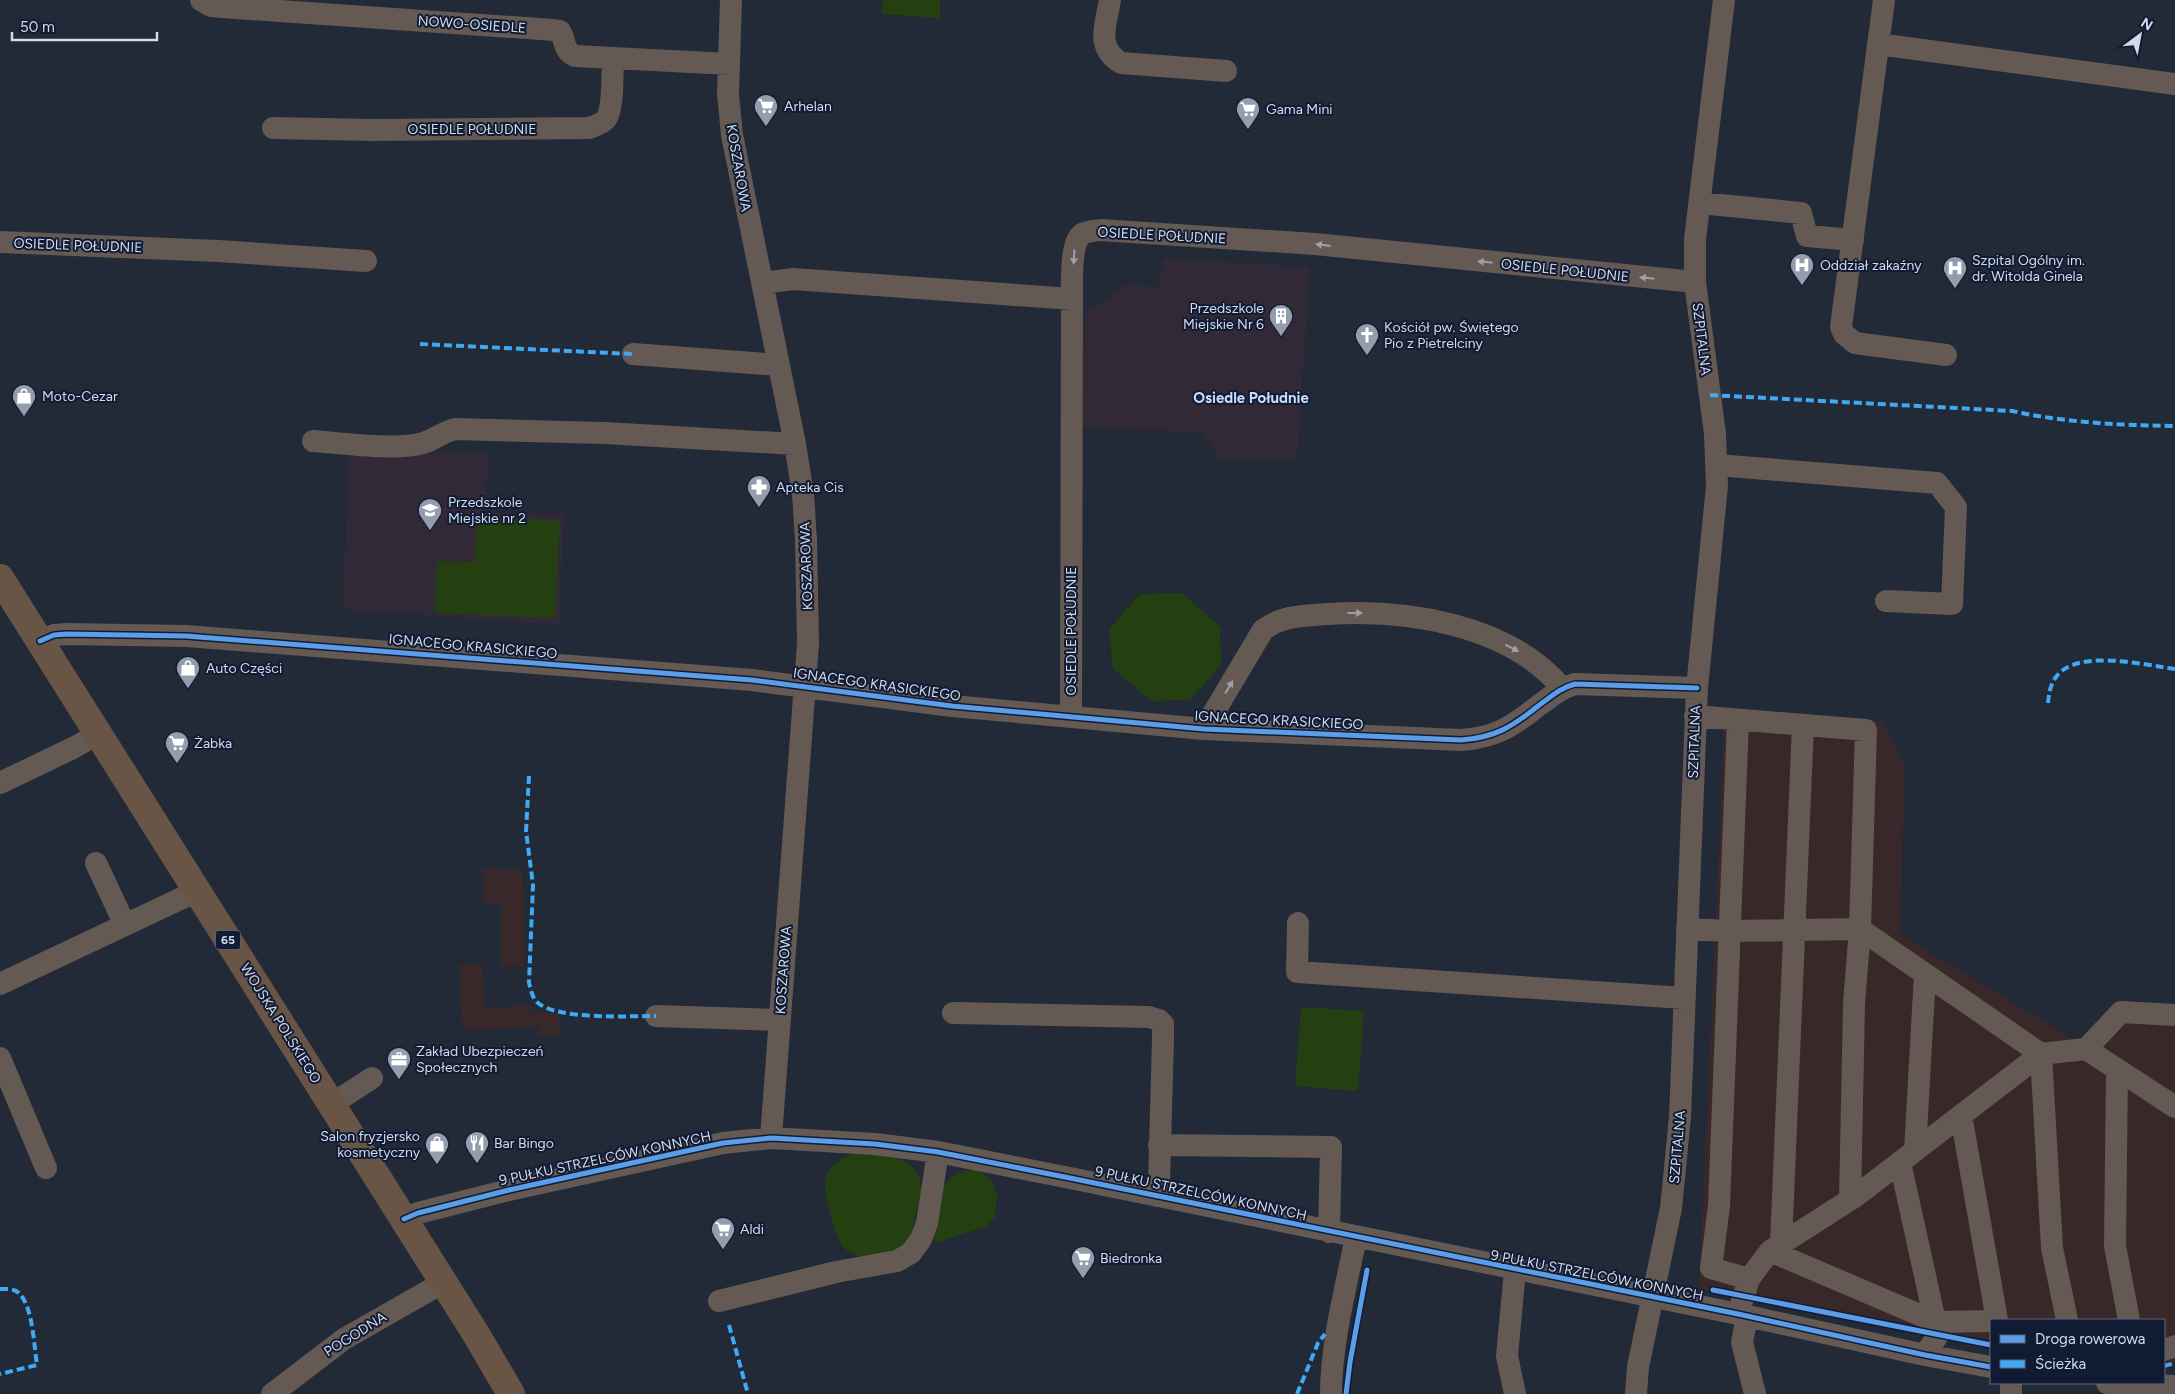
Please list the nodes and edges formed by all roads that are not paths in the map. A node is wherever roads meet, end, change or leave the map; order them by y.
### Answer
1 (201, 0) edge
2 (731, 0) edge
3 (1110, 0) edge
4 (1724, 0) edge
5 (1884, 0) edge
6 (1878, 44) junction
7 (612, 58) junction
8 (729, 64) junction
9 (1226, 71) dead end
10 (2175, 84) edge
11 (273, 128) dead end
12 (1700, 203) junction
13 (1853, 240) junction
14 (0, 242) edge
15 (366, 261) dead end
16 (1695, 282) junction
17 (762, 283) junction
18 (1072, 299) junction
19 (633, 354) dead end
20 (1946, 355) dead end
21 (779, 365) junction
22 (313, 441) dead end
23 (795, 444) junction
24 (1717, 465) junction
25 (0, 578) edge
26 (1886, 602) dead end
27 (40, 641) junction
28 (804, 686) junction
29 (1562, 688) junction
30 (1697, 688) junction
31 (1070, 716) junction
32 (1696, 716) junction
33 (1738, 720) junction
34 (1804, 725) junction
35 (1204, 728) junction
36 (98, 734) junction
37 (0, 783) edge
38 (96, 863) dead end
39 (197, 891) junction
40 (1298, 923) dead end
41 (125, 924) junction
42 (1687, 929) junction
43 (1860, 929) junction
44 (1795, 930) junction
45 (1730, 931) junction
46 (1925, 974) junction
47 (0, 984) edge
48 (1684, 998) junction
49 (953, 1013) dead end
50 (2175, 1015) edge
51 (656, 1016) dead end
52 (780, 1020) junction
53 (2086, 1049) junction
54 (2041, 1054) junction
55 (0, 1058) edge
56 (2117, 1069) junction
57 (372, 1078) dead end
58 (332, 1104) junction
59 (2175, 1107) edge
60 (1961, 1115) junction
61 (771, 1138) junction
62 (1159, 1145) junction
63 (938, 1152) junction
64 (1908, 1156) junction
65 (46, 1168) dead end
66 (1157, 1196) junction
67 (1850, 1200) junction
68 (404, 1219) junction
69 (1329, 1232) junction
70 (1356, 1237) junction
71 (1776, 1247) junction
72 (1515, 1270) junction
73 (1749, 1279) junction
74 (444, 1282) junction
75 (1653, 1298) junction
76 (719, 1301) dead end
77 (1742, 1315) junction
78 (1997, 1319) edge
79 (2068, 1319) edge
80 (2129, 1319) edge
81 (1990, 1321) edge
82 (1936, 1322) junction
83 (1925, 1355) junction
84 (1990, 1367) edge
85 (2137, 1384) edge
86 (2175, 1386) edge
87 (272, 1394) edge
88 (512, 1394) edge
89 (1331, 1394) edge
90 (1515, 1394) edge
91 (1636, 1394) edge
92 (1755, 1394) edge

1 - 7 street, NOWO-OSIEDLE
2 - 8 street, KOSZAROWA
3 - 9 street
4 - 12 street, SZPITALNA
5 - 6 street
6 - 10 street
6 - 13 street
7 - 8 street, NOWO-OSIEDLE
7 - 11 street, OSIEDLE POŁUDNIE
8 - 17 street, KOSZAROWA
12 - 13 street
12 - 16 street, SZPITALNA
13 - 20 street
14 - 15 street, OSIEDLE POŁUDNIE
16 -> 18 street, OSIEDLE POŁUDNIE
16 - 24 street, SZPITALNA
17 - 18 street
17 - 21 street, KOSZAROWA
18 - 31 street, OSIEDLE POŁUDNIE
19 - 21 street
21 - 23 street, KOSZAROWA
22 - 23 street
23 - 28 street, KOSZAROWA
24 - 26 street
24 - 30 street, SZPITALNA
25 - 27 main road, WOJSKA POLSKIEGO / 65
27 - 28 street, IGNACEGO KRASICKIEGO
27 - 36 main road, WOJSKA POLSKIEGO / 65
28 - 31 street, IGNACEGO KRASICKIEGO
28 - 52 street, KOSZAROWA
29 - 30 street, IGNACEGO KRASICKIEGO
29 - 35 street, IGNACEGO KRASICKIEGO
35 -> 29 street
30 - 32 street, SZPITALNA
31 - 35 street, IGNACEGO KRASICKIEGO
32 - 33 street
32 - 42 street, SZPITALNA
33 - 34 street
33 - 45 street
34 - 43 street
34 - 44 street
36 - 37 street
36 - 39 main road, WOJSKA POLSKIEGO / 65
38 - 41 street
39 - 41 street
39 - 58 main road, WOJSKA POLSKIEGO / 65
40 - 48 street
41 - 47 street
42 - 45 street
42 - 48 street, SZPITALNA
43 - 44 street
43 - 46 street
43 - 67 street
44 - 45 street
44 - 71 street
45 - 73 street
46 - 54 street
46 - 64 street
48 - 75 street, SZPITALNA
49 - 62 street
50 - 53 street
51 - 52 street
52 - 61 street, KOSZAROWA
53 - 54 street
53 - 56 street
54 - 60 street
54 - 79 street
55 - 65 street
56 - 59 street
56 - 80 street
57 - 58 street
58 - 68 main road, WOJSKA POLSKIEGO / 65
60 - 64 street
60 - 78 street
61 - 63 street, 9 PUŁKU STRZELCÓW KONNYCH
61 - 68 street, 9 PUŁKU STRZELCÓW KONNYCH
62 - 66 street
62 - 69 street
63 - 66 street, 9 PUŁKU STRZELCÓW KONNYCH
63 - 76 street
64 - 67 street
64 - 82 street
66 - 69 street, 9 PUŁKU STRZELCÓW KONNYCH
67 - 71 street
68 - 74 main road, WOJSKA POLSKIEGO / 65
69 - 70 street, 9 PUŁKU STRZELCÓW KONNYCH
70 - 72 street, 9 PUŁKU STRZELCÓW KONNYCH
70 - 89 street
71 - 73 street
71 - 82 street
72 - 75 street, 9 PUŁKU STRZELCÓW KONNYCH
72 - 90 street
73 - 77 street
74 - 87 street, POGODNA
74 - 88 main road, WOJSKA POLSKIEGO / 65
75 - 77 street, 9 PUŁKU STRZELCÓW KONNYCH
75 - 91 street, SZPITALNA
77 - 83 street, 9 PUŁKU STRZELCÓW KONNYCH
77 - 92 street
81 - 82 street
82 - 83 street
83 - 84 street, 9 PUŁKU STRZELCÓW KONNYCH
85 - 86 street

